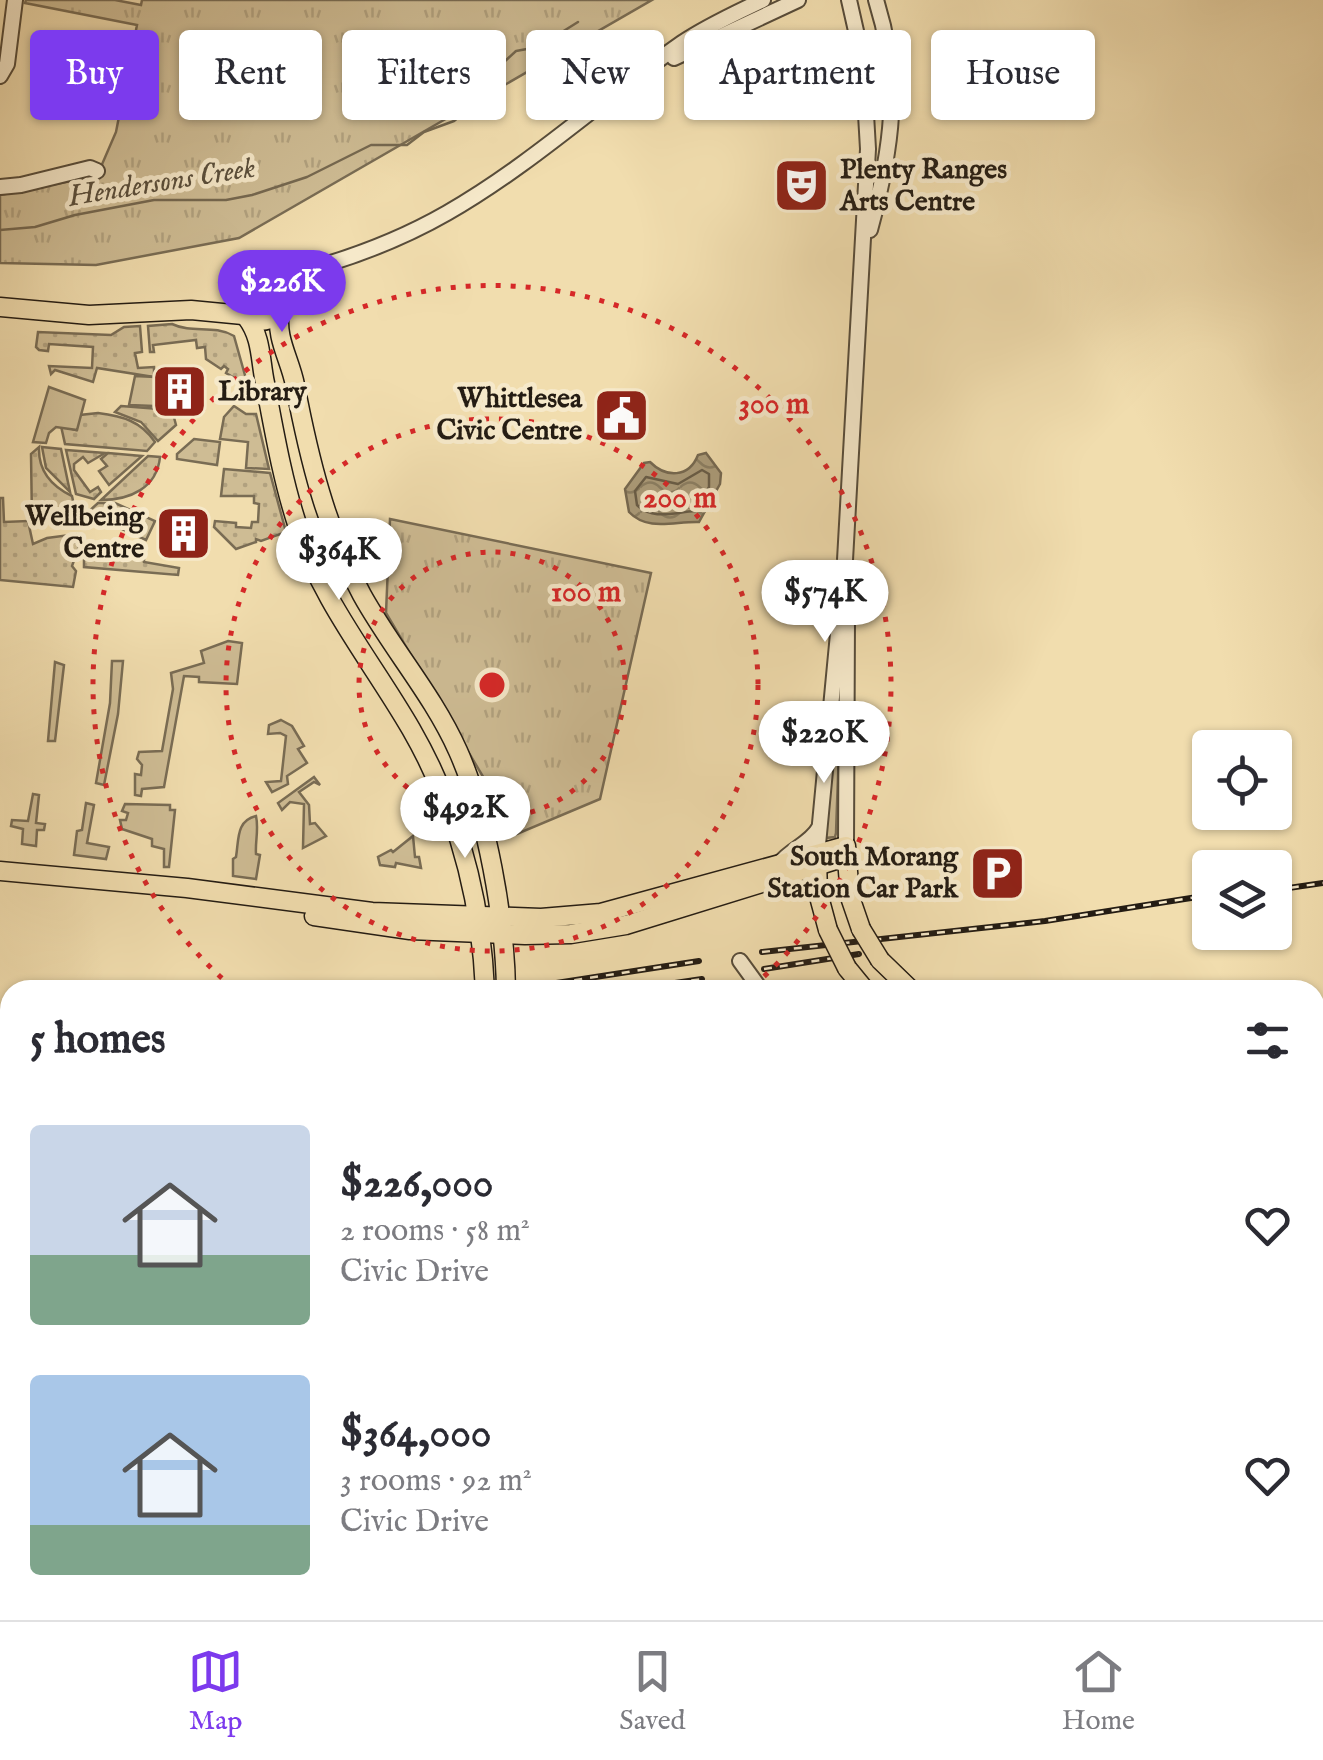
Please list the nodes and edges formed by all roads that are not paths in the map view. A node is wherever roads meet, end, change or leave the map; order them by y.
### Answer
1 (6, 0) edge
2 (15, 0) edge
3 (748, 0) edge
4 (763, 0) edge
5 (798, 0) edge
6 (849, 0) edge
7 (877, 2) edge
8 (726, 18) junction
9 (664, 58) edge
10 (664, 64) edge
11 (0, 76) edge
12 (578, 120) edge
13 (97, 171) dead end
14 (0, 187) edge
15 (863, 265) junction
16 (315, 269) junction
17 (276, 278) junction
18 (238, 286) junction
19 (282, 307) junction
20 (0, 308) edge
21 (191, 310) junction
22 (245, 317) junction
23 (845, 560) junction
24 (819, 828) junction
25 (846, 851) junction
26 (816, 861) junction
27 (0, 868) edge
28 (782, 870) junction
29 (823, 911) junction
30 (479, 925) junction
31 (501, 926) junction
32 (740, 961) dead end
33 (484, 980) edge
34 (506, 980) edge
35 (754, 980) edge
36 (855, 980) edge
37 (901, 980) edge

1 - 2 street
2 - 11 street
3 - 8 street
4 - 8 street
5 - 10 street
6 - 15 street
7 - 15 street
8 - 9 street
12 - 16 street
13 - 14 street
15 - 23 street
16 - 17 street
16 - 19 street
17 - 18 main road
17 - 19 main road
18 - 21 main road
18 - 22 main road
19 - 22 main road
19 - 31 main road
20 - 21 main road
21 - 22 main road
22 - 30 main road
23 - 24 street
23 - 25 street
24 - 26 street
24 - 28 street
25 - 26 main road
25 - 37 main road, bridge
26 - 28 main road
26 - 29 main road
27 - 30 main road
28 - 29 main road
28 - 31 main road
29 - 36 main road, bridge
30 - 31 main road
30 - 33 main road
31 - 34 main road
32 - 35 street

